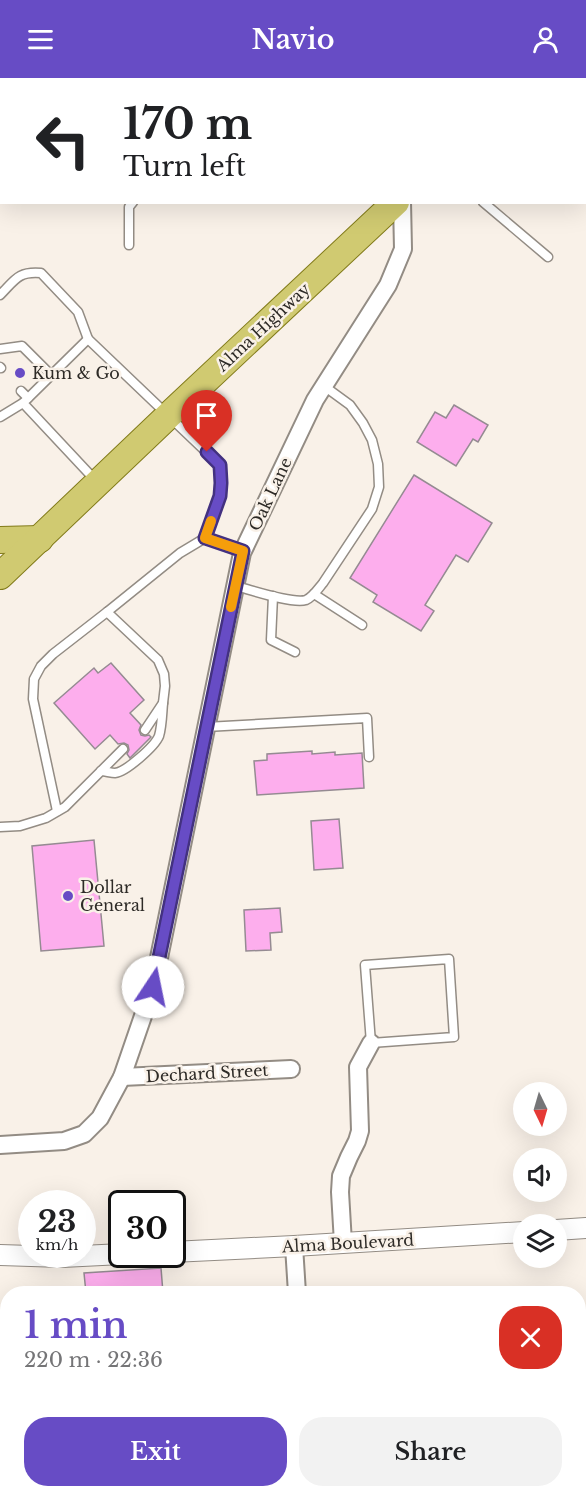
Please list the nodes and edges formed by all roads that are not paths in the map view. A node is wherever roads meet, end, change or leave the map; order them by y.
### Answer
1 (131, 204) edge
2 (394, 204) edge
3 (402, 204) edge
4 (485, 204) edge
5 (129, 245) dead end
6 (548, 258) dead end
7 (0, 295) edge
8 (88, 339) junction
9 (0, 349) edge
10 (51, 375) junction
11 (324, 386) junction
12 (21, 391) dead end
13 (26, 400) junction
14 (169, 415) junction
15 (0, 417) edge
16 (98, 484) junction
17 (40, 538) junction
18 (205, 538) junction
19 (0, 540) edge
20 (243, 551) junction
21 (0, 576) edge
22 (236, 586) junction
23 (314, 594) junction
24 (273, 596) junction
25 (107, 612) junction
26 (362, 625) dead end
27 (295, 652) dead end
28 (163, 703) junction
29 (207, 727) junction
30 (145, 730) dead end
31 (123, 749) dead end
32 (369, 757) dead end
33 (101, 771) junction
34 (57, 812) junction
35 (0, 827) edge
36 (371, 1043) junction
37 (291, 1069) dead end
38 (122, 1077) junction
39 (0, 1145) edge
40 (586, 1228) edge
41 (567, 1229) edge
42 (513, 1233) edge
43 (343, 1243) junction
44 (294, 1246) junction
45 (186, 1251) edge
46 (0, 1255) edge
47 (108, 1255) edge
48 (297, 1286) edge

1 - 5 lane
2 - 14 main road, Alma Highway
3 - 11 street, Oak Lane
4 - 6 lane
7 - 8 lane
8 - 10 lane
8 - 14 lane
9 - 10 lane
10 - 13 lane
11 - 20 street, Oak Lane
11 - 23 lane
12 - 13 lane
13 - 15 lane
13 - 16 lane
14 - 16 main road, Alma Highway
14 - 18 lane
16 - 17 main road, Alma Highway
17 - 19 main road
17 - 21 main road, Alma Highway
18 - 20 lane
18 - 25 lane
20 - 22 street, Oak Lane
22 - 24 lane
22 - 29 street, Oak Lane
23 - 24 lane
23 - 26 lane
24 - 27 lane
25 - 28 lane
25 - 34 lane
28 - 30 lane
28 - 33 lane
29 - 32 lane
29 - 38 street, Oak Lane
31 - 33 lane
33 - 34 lane
34 - 35 lane
36 - 36 lane
36 - 43 street
37 - 38 street, Dechard Street
38 - 39 street, Oak Lane
40 - 41 street
42 - 43 street, Alma Boulevard
43 - 44 street, Alma Boulevard
44 - 45 street, Alma Boulevard
44 - 48 street
46 - 47 street

